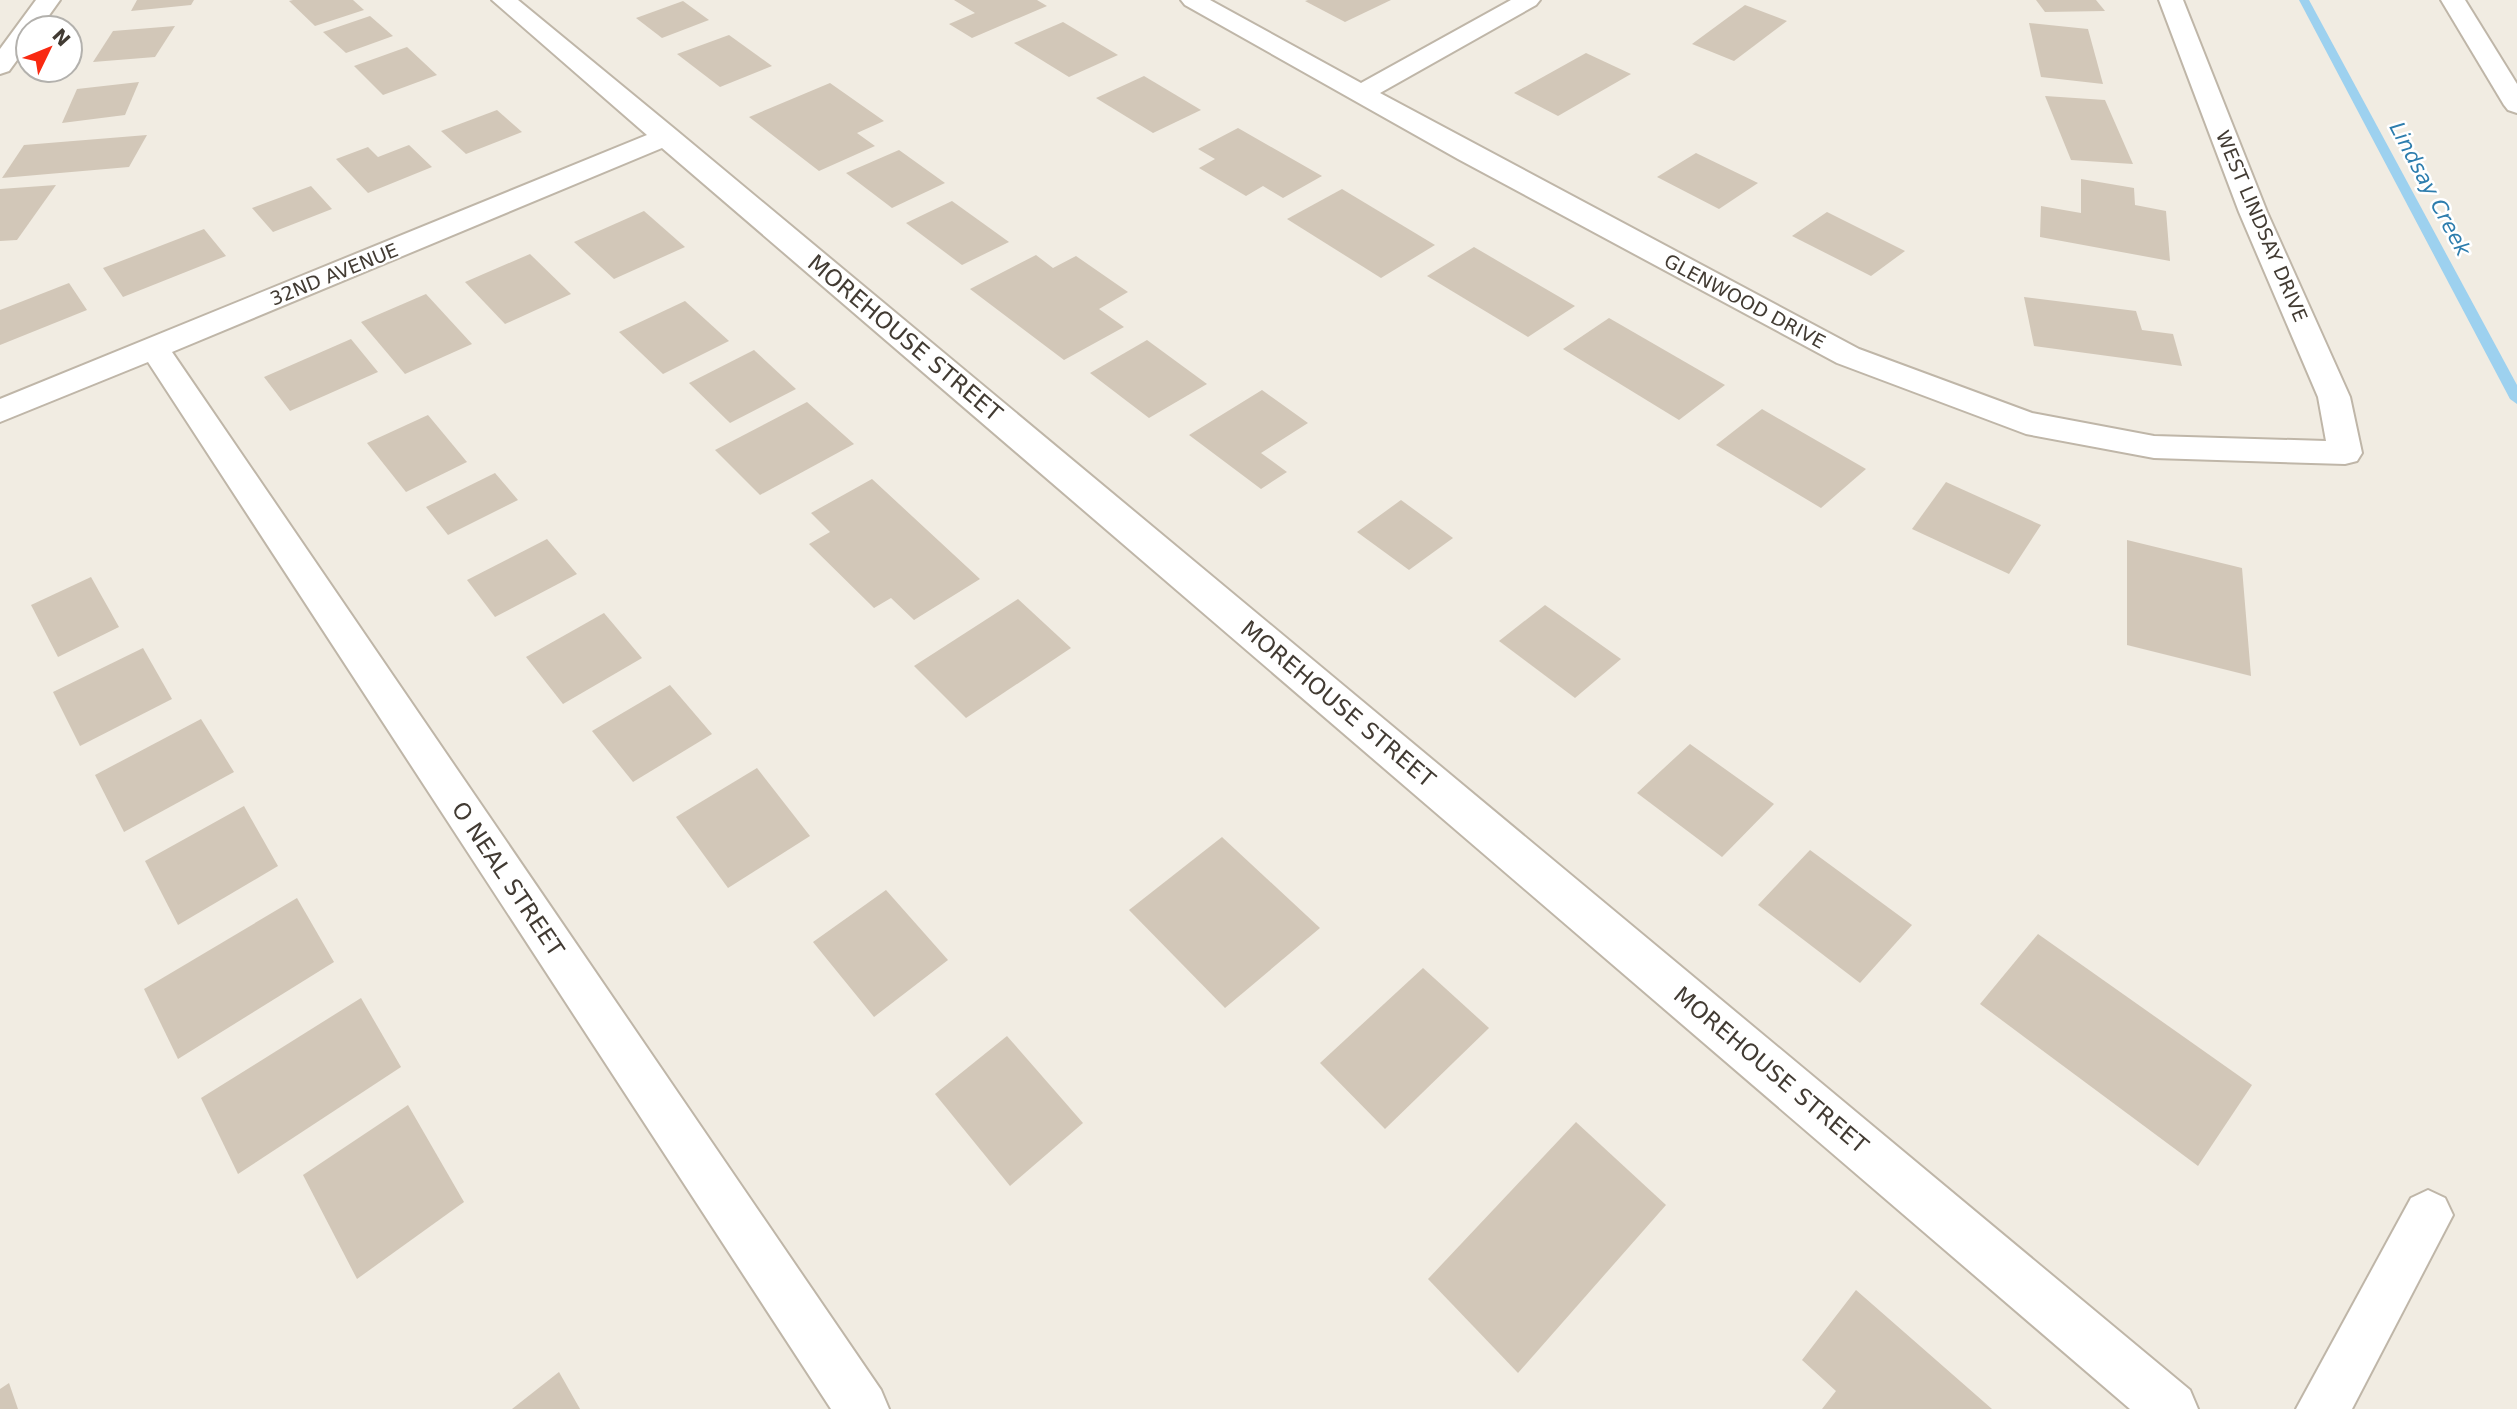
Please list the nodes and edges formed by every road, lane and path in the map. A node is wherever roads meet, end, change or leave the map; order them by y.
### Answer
1 (48, 0) edge
2 (504, 0) edge
3 (1193, 0) edge
4 (1528, 0) edge
5 (2171, 0) edge
6 (2454, 0) edge
7 (0, 66) edge
8 (1362, 93) junction
9 (2517, 105) edge
10 (667, 136) junction
11 (154, 348) junction
12 (0, 411) edge
13 (2345, 453) joint
14 (2428, 1215) dead end
15 (862, 1409) edge
16 (2171, 1409) edge
17 (2323, 1409) edge

1 - 7 street
2 - 10 street, MOREHOUSE STREET
3 - 8 street, GLENWOOD DRIVE
4 - 8 street
5 - 13 street, WEST LINDSAY DRIVE
6 - 9 street
8 - 13 street, GLENWOOD DRIVE
10 - 11 street, 32ND AVENUE
10 - 16 street, MOREHOUSE STREET
11 - 12 street, 32ND AVENUE
11 - 15 street, O NEAL STREET
14 - 17 street

